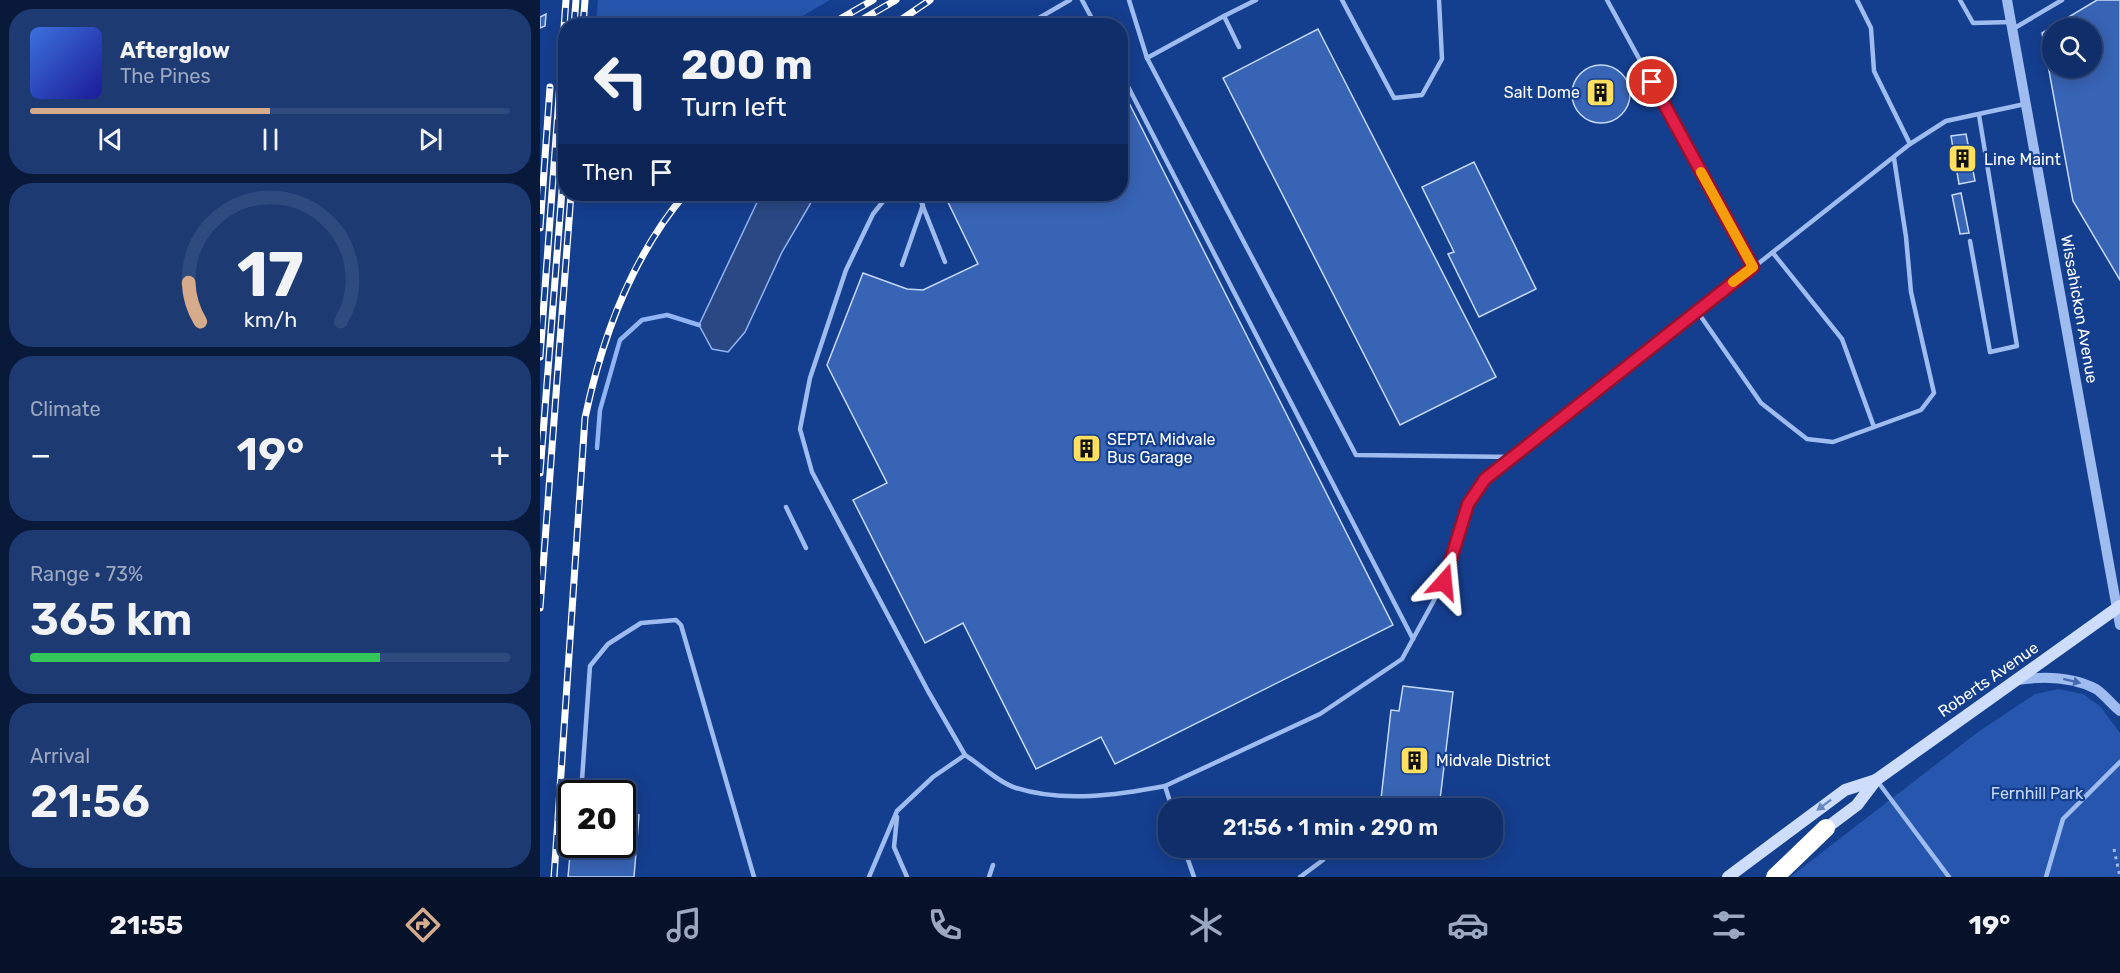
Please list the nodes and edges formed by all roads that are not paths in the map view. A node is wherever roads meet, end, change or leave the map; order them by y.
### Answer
1 (1070, 0) edge
2 (1082, 0) edge
3 (1129, 0) edge
4 (1256, 0) edge
5 (1342, 0) edge
6 (1438, 0) edge
7 (1607, 0) edge
8 (1857, 0) edge
9 (1960, 0) edge
10 (2007, 0) edge
11 (2062, 0) edge
12 (1224, 16) junction
13 (1039, 18) edge
14 (1092, 18) edge
15 (2012, 26) junction
16 (1239, 47) dead end
17 (1147, 58) junction
18 (1128, 87) edge
19 (2027, 103) junction
20 (1979, 115) junction
21 (1910, 144) junction
22 (1894, 158) junction
23 (883, 201) edge
24 (921, 201) edge
25 (923, 206) junction
26 (1970, 242) dead end
27 (1773, 253) junction
28 (945, 261) dead end
29 (902, 266) dead end
30 (1753, 267) junction
31 (1697, 310) junction
32 (1874, 427) junction
33 (1514, 457) junction
34 (786, 507) dead end
35 (806, 548) dead end
36 (2118, 607) edge
37 (2120, 625) edge
38 (1413, 639) junction
39 (2014, 680) junction
40 (2120, 711) edge
41 (965, 755) junction
42 (2120, 762) edge
43 (582, 780) edge
44 (1876, 780) junction
45 (1165, 786) junction
46 (1169, 798) edge
47 (897, 811) junction
48 (1826, 828) junction
49 (1187, 858) edge
50 (1323, 860) dead end
51 (993, 865) dead end
52 (754, 877) edge
53 (869, 877) edge
54 (907, 877) edge
55 (990, 877) edge
56 (1194, 877) edge
57 (1300, 877) edge
58 (1728, 877) edge
59 (1763, 877) edge
60 (1775, 877) edge
61 (1949, 877) edge
62 (2046, 877) edge

1 - 13 lane
2 - 14 lane
3 - 17 lane
4 - 12 lane
5 - 6 lane
7 - 30 lane
8 - 21 lane
9 - 15 lane
10 - 15 street, Wissahickon Avenue
11 - 15 lane
12 - 16 lane
12 - 17 lane
15 - 19 street, Wissahickon Avenue
17 - 33 lane
18 - 38 lane
19 - 20 lane
19 - 36 street, Wissahickon Avenue
20 - 21 lane
20 - 26 lane
21 - 22 lane
22 - 27 lane
22 - 32 lane
23 - 41 lane
24 - 25 lane
25 - 28 lane
25 - 29 lane
27 - 30 lane
27 - 32 lane
30 - 31 lane
31 - 32 lane
31 - 33 lane
33 - 38 lane
34 - 35 lane
36 - 37 street, Wissahickon Avenue
36 - 39 main road, Roberts Avenue
38 - 45 lane
39 -> 40 street
39 - 44 main road, Roberts Avenue
41 - 45 lane
41 - 47 lane
42 - 62 lane
43 - 52 lane
44 - 48 main road, Roberts Avenue
44 -> 58 main road, Roberts Avenue
44 - 61 lane
45 - 46 lane
47 - 53 lane
47 - 54 lane
48 - 59 main road, Roberts Avenue
48 - 60 highway
49 - 56 lane
50 - 57 lane
51 - 55 lane

